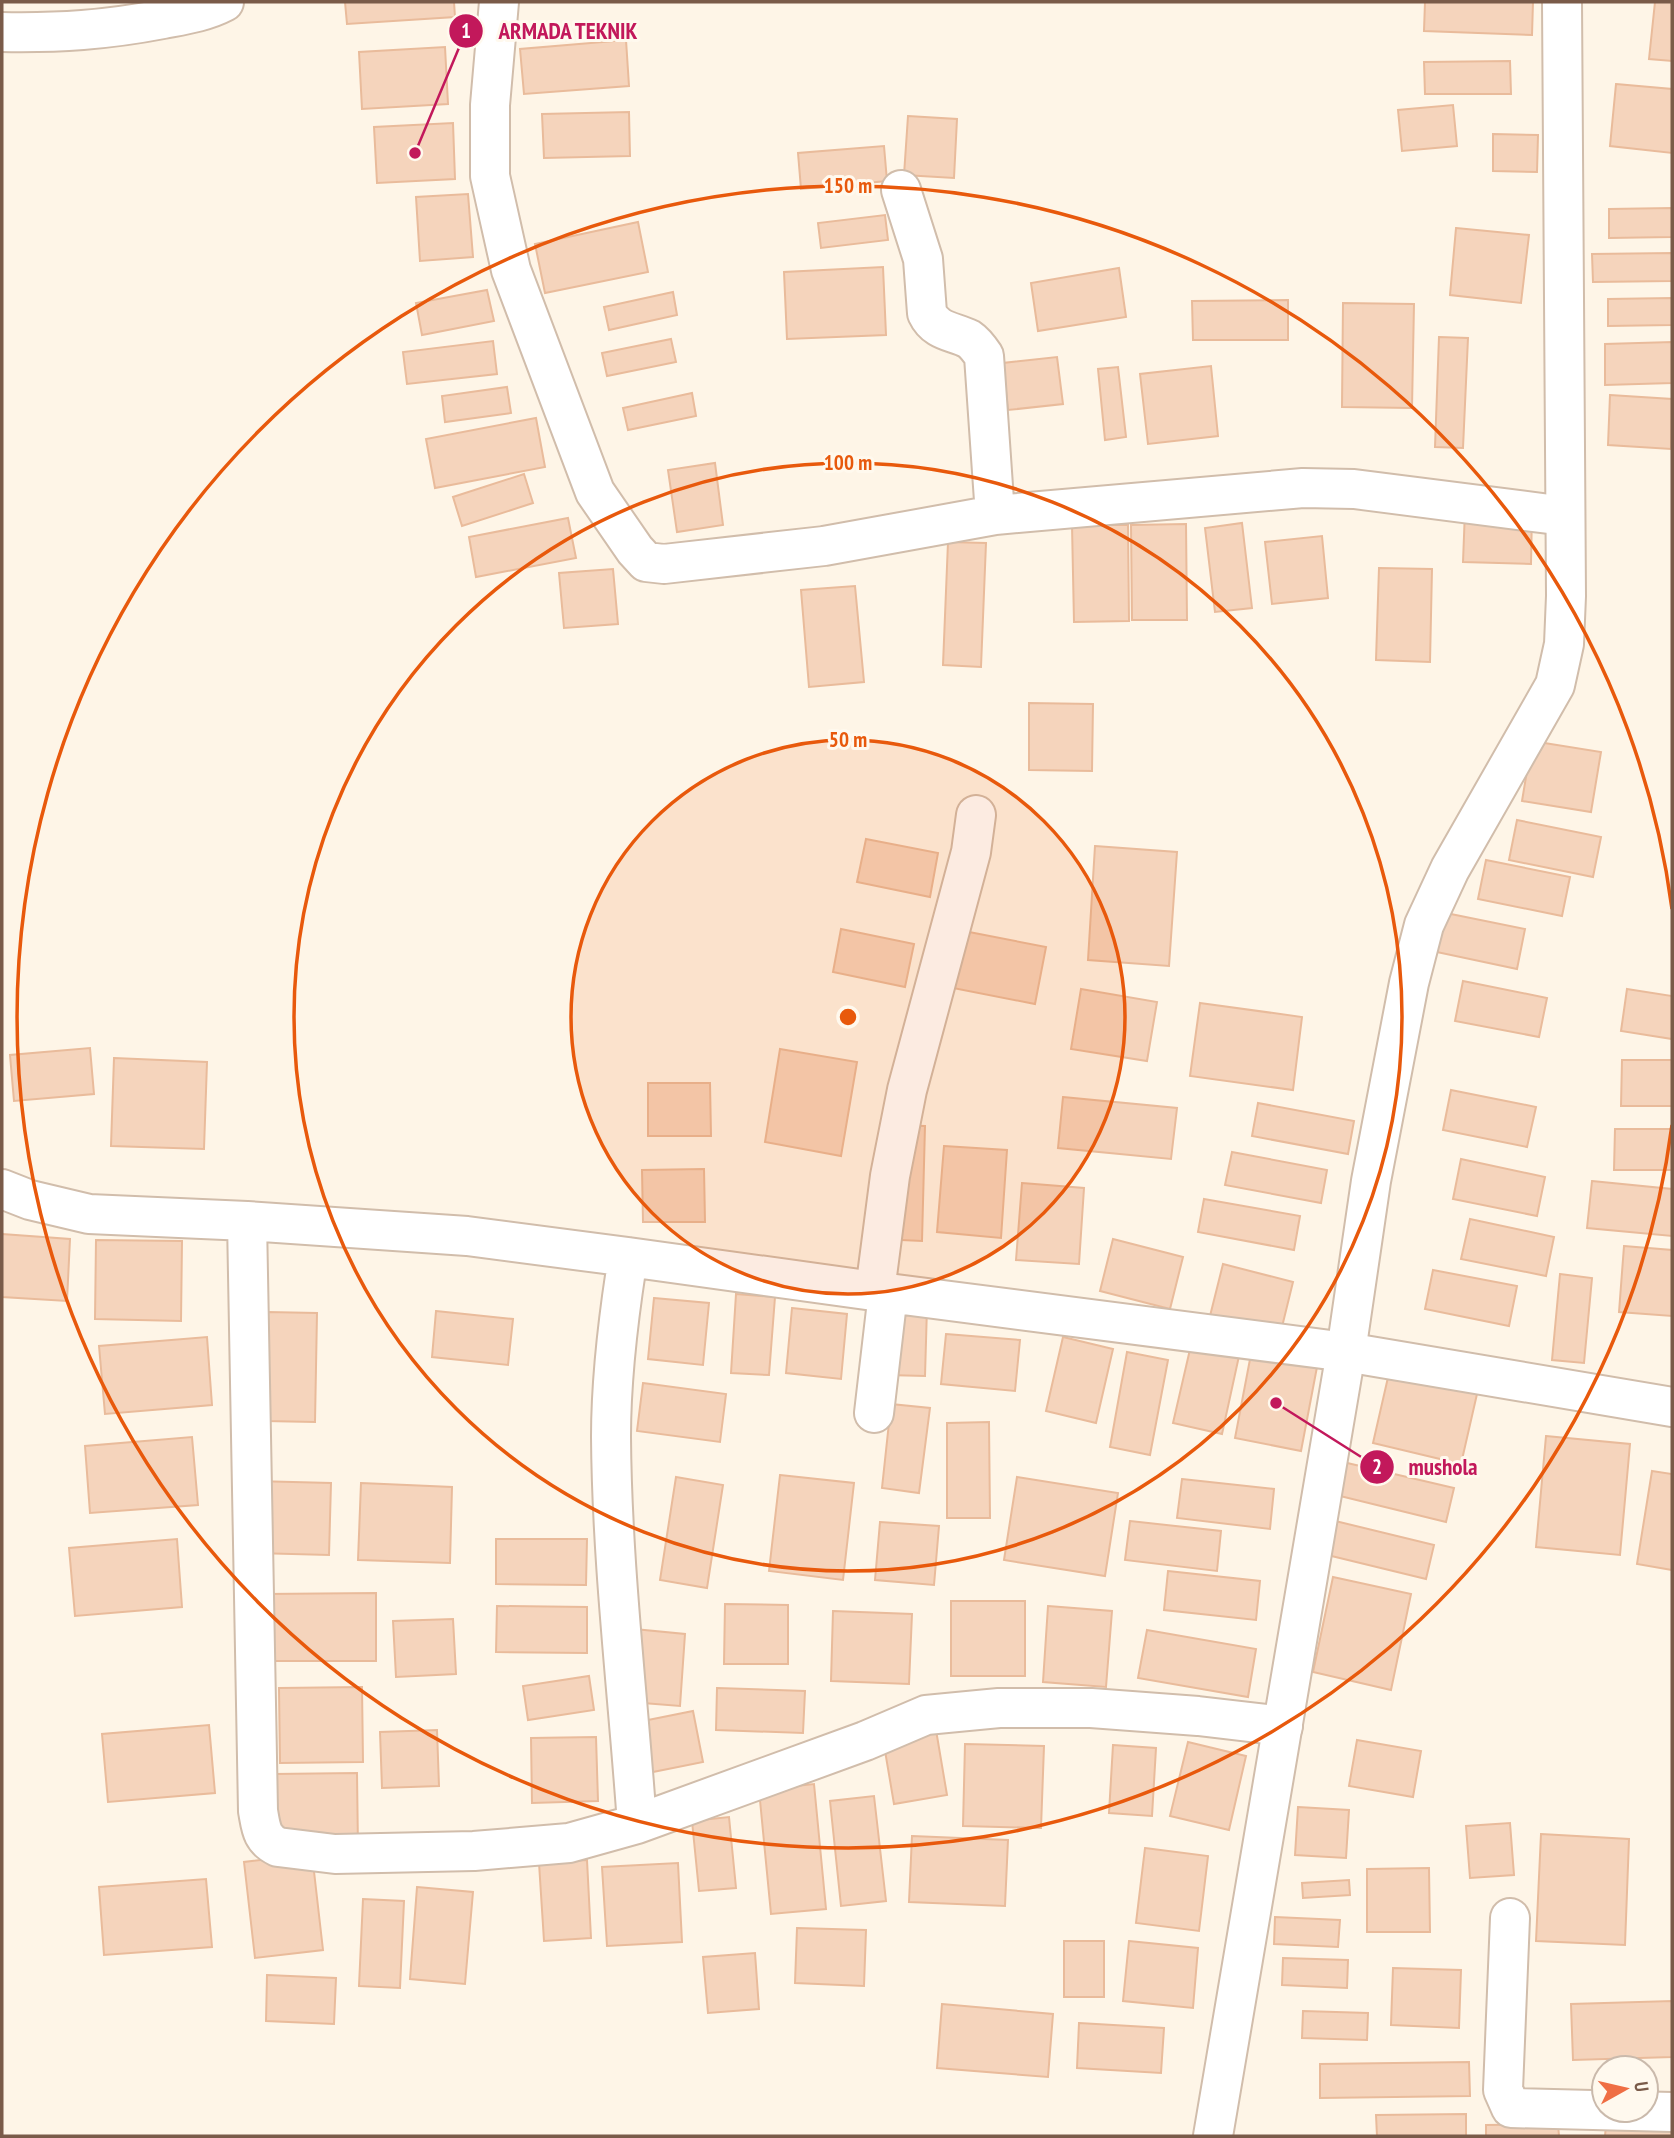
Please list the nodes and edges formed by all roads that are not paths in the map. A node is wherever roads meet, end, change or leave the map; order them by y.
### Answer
1 (225, 2) edge
2 (499, 2) edge
3 (1562, 2) edge
4 (2, 32) edge
5 (901, 190) dead end
6 (995, 514) junction
7 (1565, 516) junction
8 (976, 815) dead end
9 (2, 1189) edge
10 (247, 1220) junction
11 (628, 1257) junction
12 (881, 1292) junction
13 (1346, 1352) junction
14 (1672, 1407) edge
15 (874, 1413) dead end
16 (1283, 1726) junction
17 (637, 1824) junction
18 (1510, 1918) dead end
19 (1672, 2112) edge
20 (1213, 2136) edge

1 - 4 street
2 - 6 street
3 - 7 street
5 - 6 street
6 - 7 street
7 - 13 street
8 - 12 street
9 - 10 street
10 - 11 street
10 - 17 street
11 - 12 street
11 - 17 street
12 - 13 street
12 - 15 street
13 - 14 street
13 - 16 street
16 - 17 street
16 - 20 street
18 - 19 street

